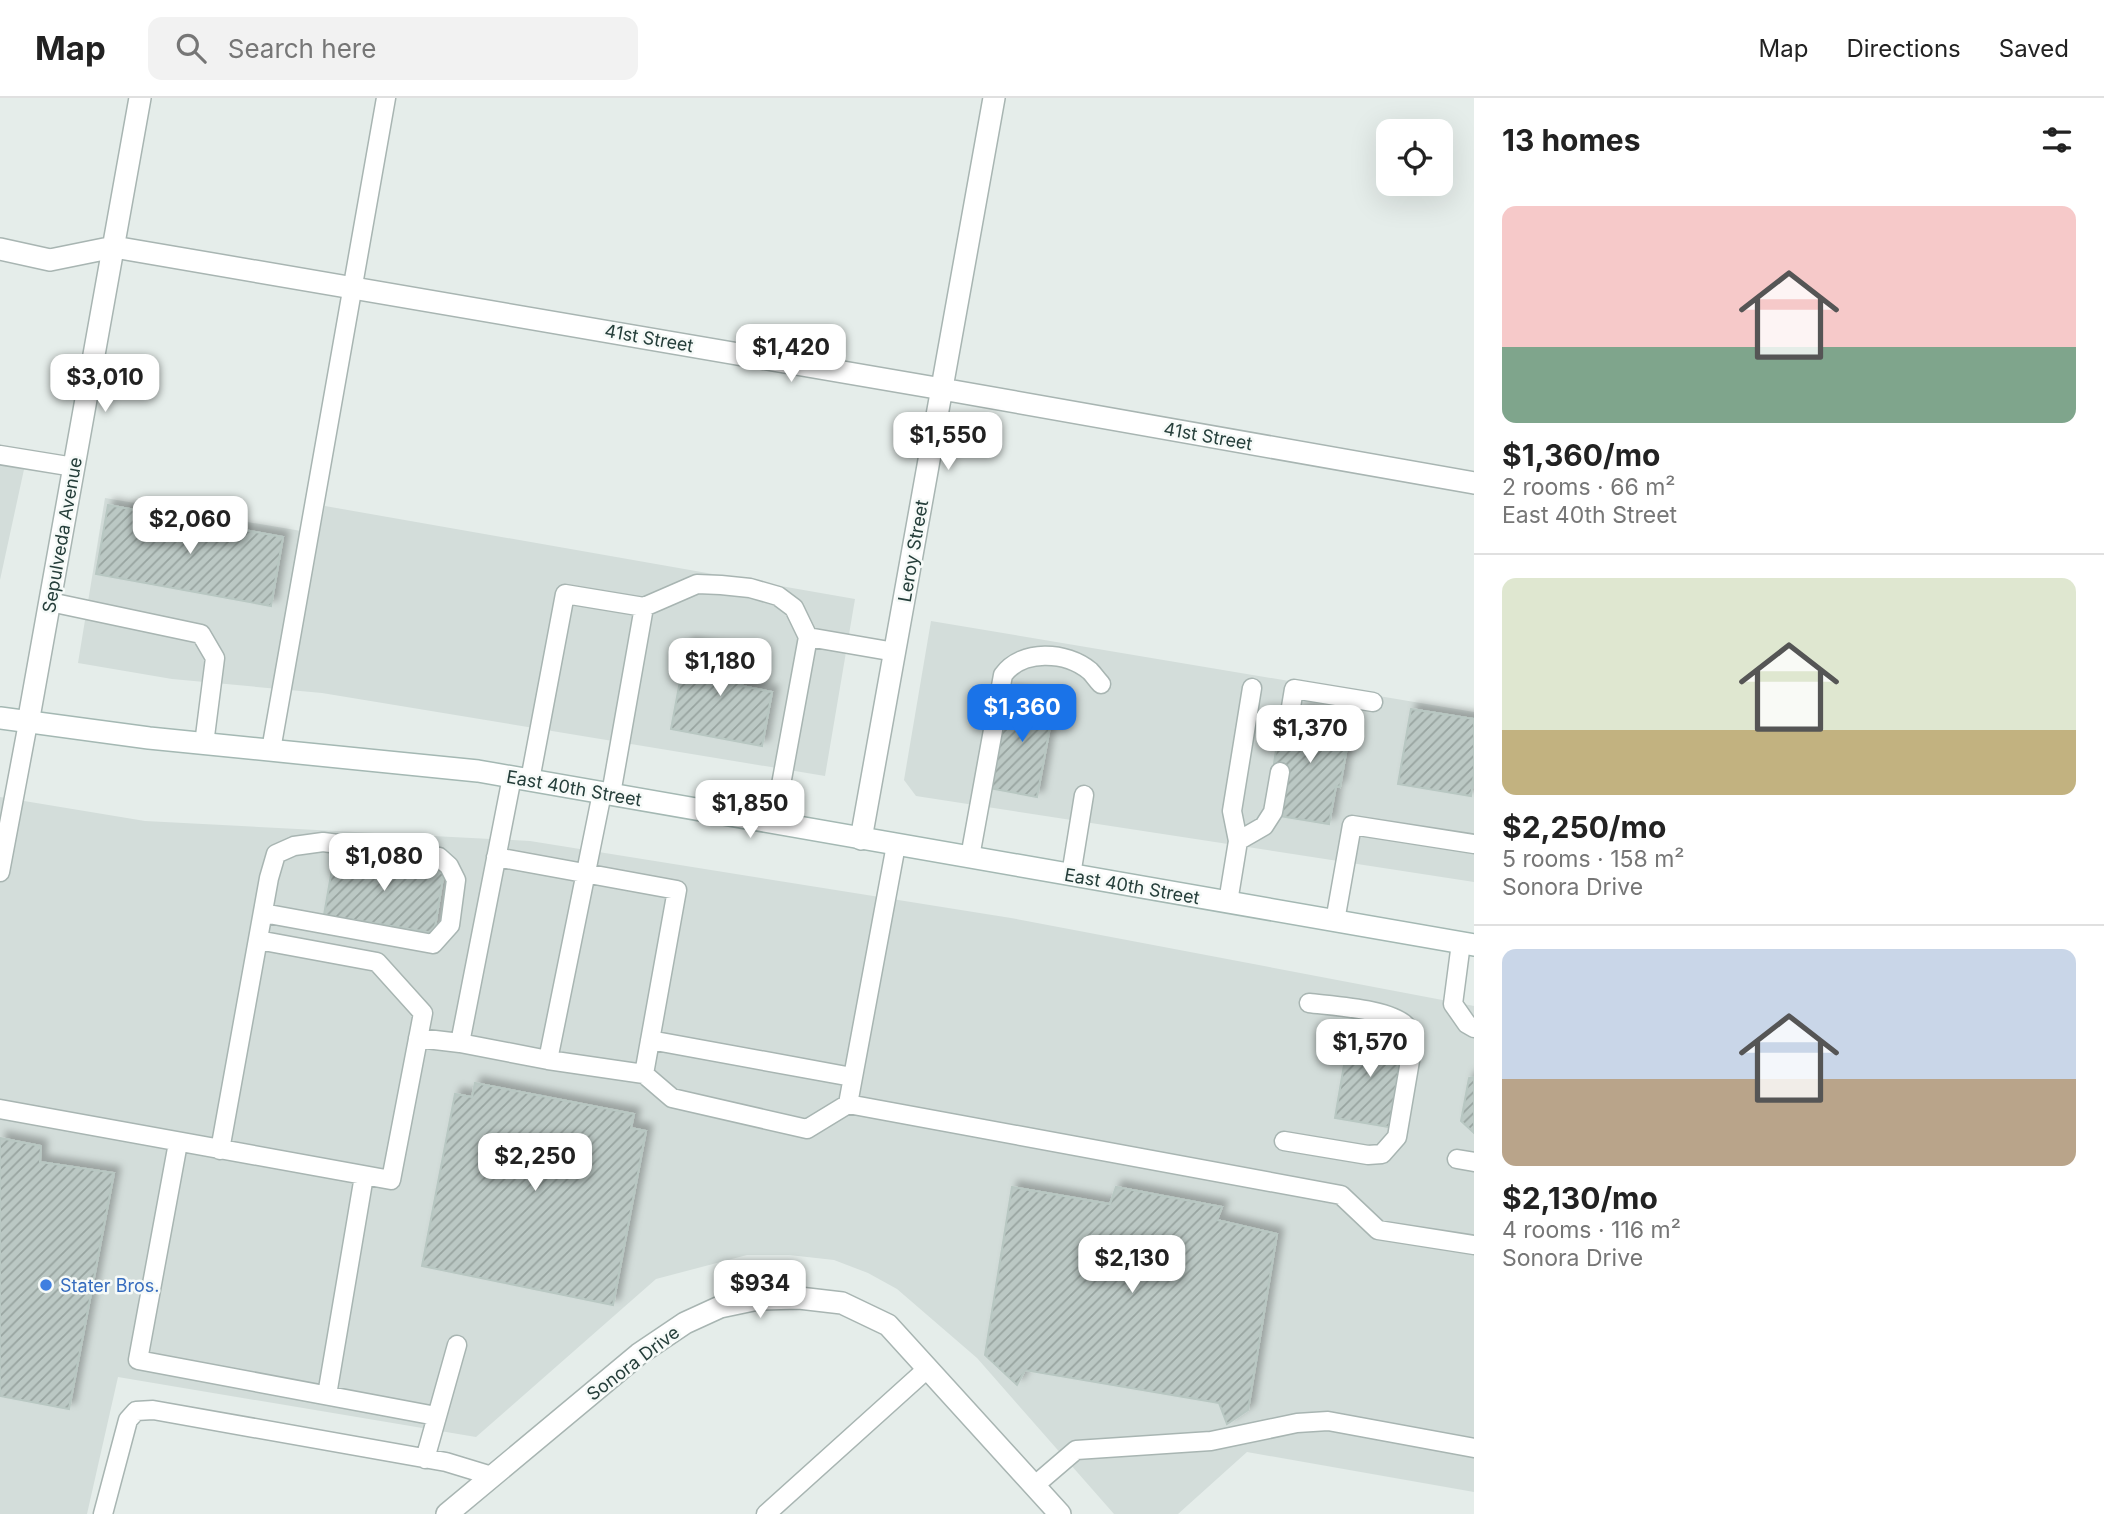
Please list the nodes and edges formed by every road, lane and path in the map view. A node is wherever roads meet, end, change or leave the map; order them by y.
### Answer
1 (140, 98) edge
2 (386, 98) edge
3 (994, 98) edge
4 (114, 247) junction
5 (0, 250) edge
6 (352, 288) junction
7 (942, 389) junction
8 (0, 455) edge
9 (74, 467) junction
10 (1474, 483) edge
11 (50, 602) junction
12 (644, 607) junction
13 (808, 637) junction
14 (895, 652) junction
15 (1101, 684) dead end
16 (1252, 688) dead end
17 (1373, 702) dead end
18 (0, 718) edge
19 (28, 723) junction
20 (1288, 725) dead end
21 (204, 744) junction
22 (271, 750) junction
23 (1280, 772) dead end
24 (521, 778) junction
25 (606, 794) junction
26 (1084, 795) dead end
27 (774, 823) junction
28 (862, 839) junction
29 (1238, 841) junction
30 (896, 845) junction
31 (1474, 845) edge
32 (496, 857) junction
33 (970, 857) junction
34 (0, 872) edge
35 (585, 873) junction
36 (1071, 876) junction
37 (1228, 902) junction
38 (263, 913) junction
39 (1335, 921) junction
40 (258, 940) junction
41 (1468, 944) edge
42 (1309, 1003) dead end
43 (1474, 1028) edge
44 (418, 1038) junction
45 (650, 1040) junction
46 (460, 1043) junction
47 (548, 1060) junction
48 (644, 1074) junction
49 (852, 1077) junction
50 (848, 1104) junction
51 (0, 1109) edge
52 (1284, 1141) dead end
53 (178, 1143) junction
54 (220, 1150) junction
55 (364, 1175) junction
56 (1474, 1245) edge
57 (457, 1345) dead end
58 (927, 1369) junction
59 (327, 1395) junction
60 (436, 1416) junction
61 (1474, 1448) edge
62 (425, 1459) junction
63 (492, 1476) junction
64 (1034, 1486) junction
65 (103, 1514) edge
66 (447, 1514) edge
67 (766, 1514) edge
68 (1060, 1514) edge

1 - 4 street, Sepulveda Avenue
2 - 6 lane
3 - 7 street, Leroy Street
4 - 5 street
4 - 6 street, 41st Street
4 - 9 street, Sepulveda Avenue
6 - 7 street, 41st Street
6 - 22 lane
7 - 10 street, 41st Street
7 - 14 street, Leroy Street
8 - 9 lane
9 - 11 street, Sepulveda Avenue
11 - 19 street, Sepulveda Avenue
11 - 21 lane
12 - 13 lane
12 - 24 lane
12 - 25 lane
13 - 14 lane
13 - 27 lane
14 - 28 street, Leroy Street
15 - 33 lane
16 - 29 lane
17 - 20 lane
18 - 19 street, East 40th Street
19 - 21 street, East 40th Street
19 - 34 lane
21 - 22 street, East 40th Street
22 - 24 street, East 40th Street
23 - 29 lane
24 - 25 street, East 40th Street
24 - 32 lane
25 - 27 street, East 40th Street
25 - 35 lane
26 - 36 lane
27 - 28 street, East 40th Street
28 - 30 street, East 40th Street
29 - 37 lane
30 - 33 street, East 40th Street
30 - 49 lane
31 - 39 lane
32 - 35 lane
32 - 46 lane
33 - 36 street, East 40th Street
35 - 45 lane
35 - 47 lane
36 - 37 street, East 40th Street
37 - 39 street, East 40th Street
38 - 38 lane
38 - 40 lane
39 - 41 street, East 40th Street
40 - 44 lane
40 - 54 lane
41 - 43 lane
42 - 52 lane
44 - 46 lane
44 - 55 lane
45 - 48 lane
45 - 49 lane
46 - 47 lane
47 - 48 lane
48 - 50 lane
49 - 50 lane
50 - 56 lane
51 - 53 lane
53 - 54 lane
53 - 59 lane
54 - 55 lane
55 - 59 lane
57 - 60 lane
58 - 63 street, Sonora Drive
58 - 64 street, Sonora Drive
58 - 67 lane
59 - 60 lane
60 - 62 lane
61 - 64 lane
62 - 63 lane
62 - 65 lane
63 - 66 street, Sonora Drive
64 - 68 street, Sonora Drive

